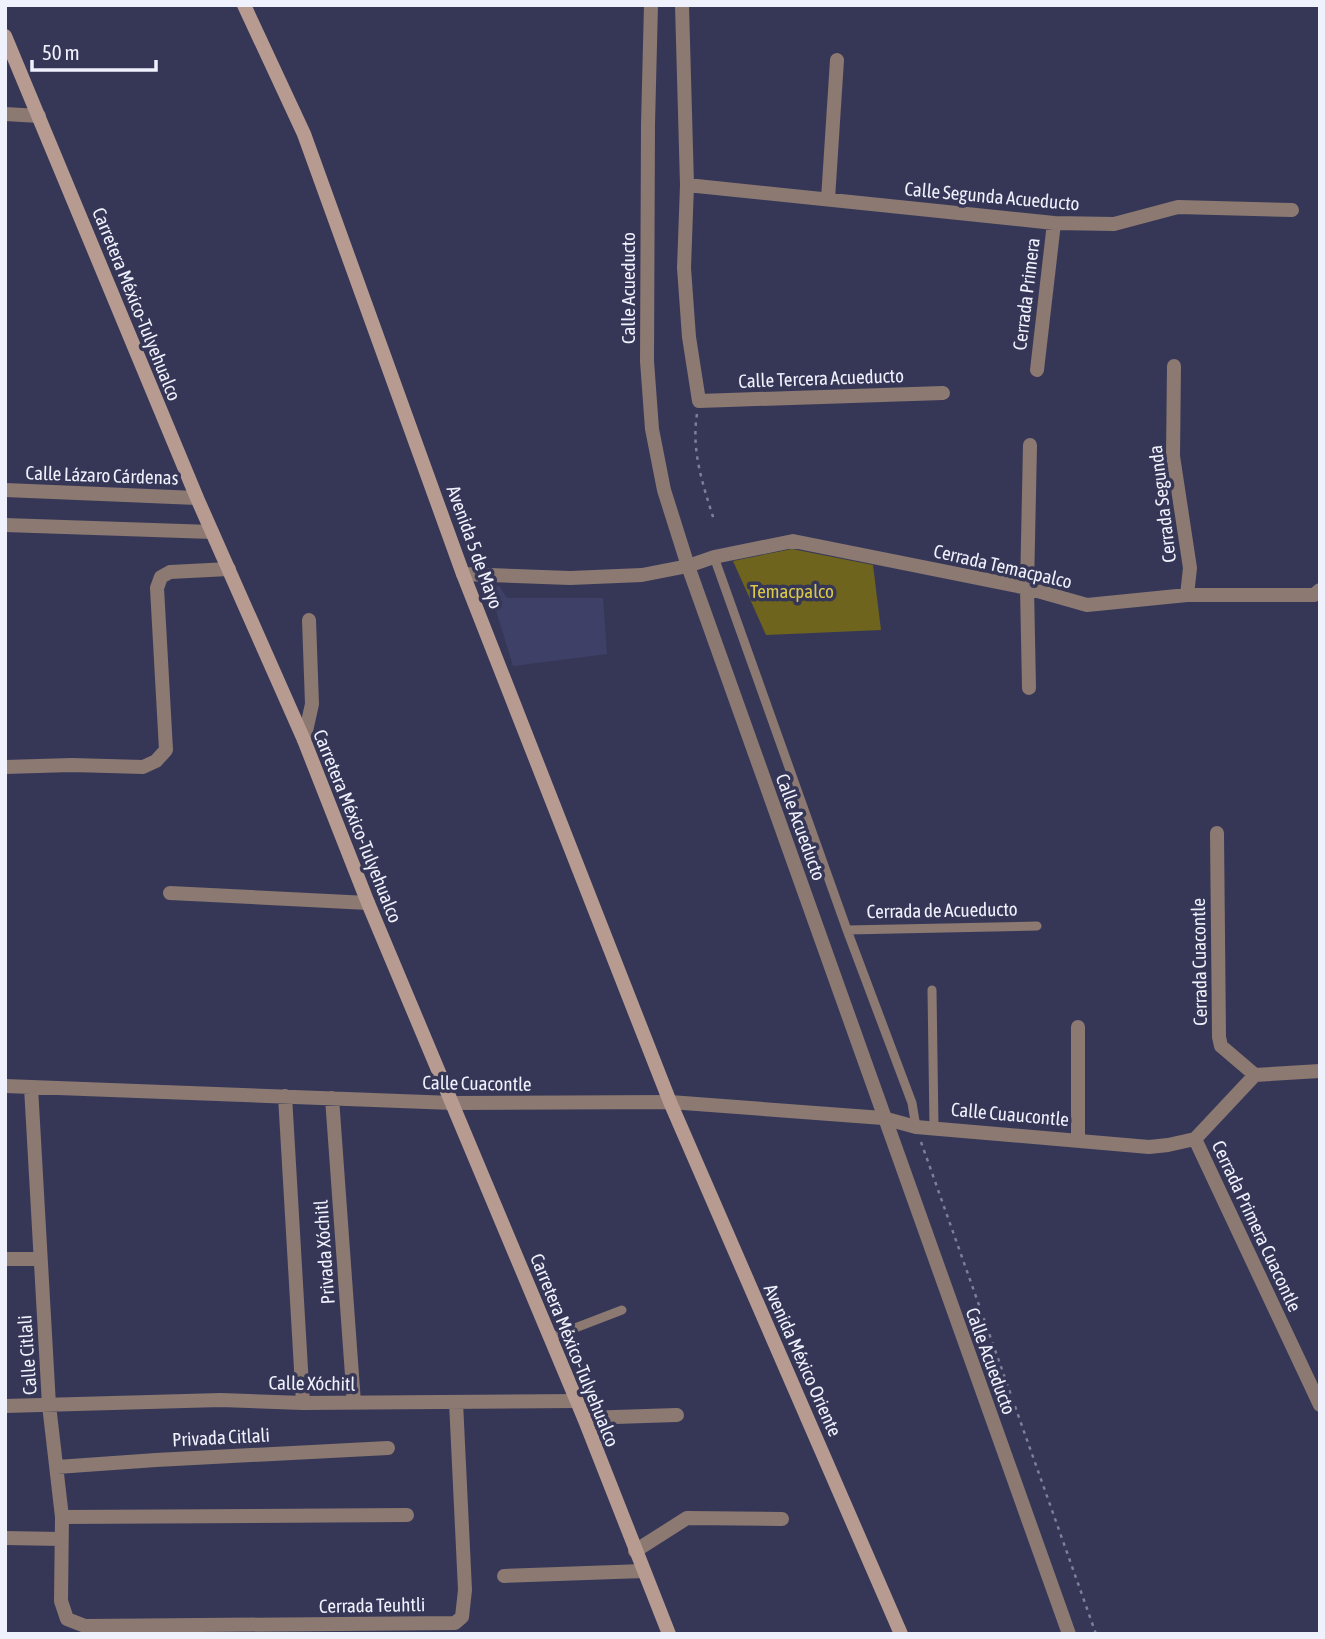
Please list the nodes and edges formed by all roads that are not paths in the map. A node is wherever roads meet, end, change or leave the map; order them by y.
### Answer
1 (244, 5) edge
2 (651, 5) edge
3 (682, 5) edge
4 (5, 36) edge
5 (836, 60) dead end
6 (5, 114) edge
7 (39, 116) junction
8 (687, 185) junction
9 (828, 199) junction
10 (1292, 211) dead end
11 (1054, 223) junction
12 (1174, 366) dead end
13 (1037, 370) dead end
14 (943, 393) dead end
15 (1030, 445) dead end
16 (5, 490) edge
17 (197, 498) junction
18 (5, 525) edge
19 (212, 532) junction
20 (714, 556) junction
21 (688, 566) junction
22 (229, 569) junction
23 (463, 574) junction
24 (1027, 588) junction
25 (1317, 592) edge
26 (1187, 595) junction
27 (309, 620) dead end
28 (1029, 688) dead end
29 (304, 740) junction
30 (5, 767) edge
31 (1217, 833) dead end
32 (170, 893) dead end
33 (368, 903) junction
34 (1037, 926) dead end
35 (847, 930) junction
36 (932, 990) dead end
37 (1078, 1027) dead end
38 (1320, 1071) edge
39 (1255, 1075) junction
40 (5, 1086) edge
41 (31, 1087) junction
42 (285, 1096) junction
43 (332, 1098) junction
44 (453, 1102) junction
45 (670, 1102) junction
46 (883, 1118) junction
47 (916, 1127) junction
48 (934, 1127) junction
49 (1078, 1139) junction
50 (1195, 1139) junction
51 (5, 1259) edge
52 (40, 1259) junction
53 (622, 1310) dead end
54 (549, 1338) junction
55 (576, 1401) junction
56 (456, 1402) junction
57 (303, 1403) junction
58 (354, 1403) junction
59 (49, 1405) junction
60 (1320, 1405) edge
61 (5, 1406) edge
62 (677, 1415) dead end
63 (584, 1418) junction
64 (388, 1448) dead end
65 (57, 1467) junction
66 (407, 1515) dead end
67 (62, 1517) junction
68 (782, 1519) dead end
69 (5, 1538) edge
70 (61, 1539) junction
71 (635, 1551) junction
72 (644, 1571) junction
73 (504, 1576) dead end
74 (67, 1619) joint
75 (669, 1634) edge
76 (901, 1634) edge
77 (1069, 1634) edge

1 - 23 main road, Avenida 5 de Mayo
2 - 21 street, Calle Acueducto
3 - 8 street
4 - 7 main road, Carretera México-Tulyehualco
5 - 9 street
6 - 7 street
7 - 17 main road, Carretera México-Tulyehualco
8 - 9 street, Calle Segunda Acueducto
8 - 14 street, Calle Tercera Acueducto
9 - 11 street, Calle Segunda Acueducto
10 - 11 street, Calle Segunda Acueducto
11 - 13 street, Cerrada Primera
12 - 26 street, Cerrada Segunda
15 - 24 street
16 - 17 street, Calle Lázaro Cárdenas
17 - 19 main road, Carretera México-Tulyehualco
18 - 19 street
19 - 22 main road, Carretera México-Tulyehualco
20 - 21 street, Cerrada Temacpalco
20 - 24 street, Cerrada Temacpalco
20 - 35 lane, Calle Acueducto
21 - 23 street, Cerrada Temacpalco
21 - 46 street, Calle Acueducto
22 - 29 main road, Carretera México-Tulyehualco
22 - 30 street
23 - 45 main road, Avenida 5 de Mayo
24 - 26 street, Cerrada Temacpalco
24 - 28 street
25 - 26 street, Cerrada Temacpalco
27 - 29 street
29 - 33 main road, Carretera México-Tulyehualco
31 - 39 street, Cerrada Cuacontle
32 - 33 street
33 - 44 main road, Carretera México-Tulyehualco
34 - 35 lane, Cerrada de Acueducto
35 - 47 lane, Calle Acueducto
36 - 48 lane
37 - 49 street
38 - 39 street
39 - 50 street
40 - 41 street, Calle Cuacontle
41 - 42 street, Calle Cuacontle
41 - 52 street, Calle Citlali
42 - 43 street, Calle Cuacontle
42 - 57 street
43 - 44 street, Calle Cuacontle
43 - 58 street, Privada Xóchitl
44 - 45 street, Calle Cuacontle
44 - 54 main road, Carretera México-Tulyehualco
45 - 46 street, Calle Cuaucontle
45 - 76 main road, Avenida México Oriente
46 - 47 street, Calle Cuaucontle
46 - 77 street, Calle Acueducto
47 - 48 street, Calle Cuaucontle
48 - 49 street, Calle Cuaucontle
49 - 50 street, Calle Cuaucontle
50 - 60 street, Cerrada Primera Cuacontle
51 - 52 street
52 - 59 street, Calle Citlali
53 - 54 lane
54 - 55 main road, Carretera México-Tulyehualco
55 - 56 street, Calle Xóchitl
55 - 63 main road, Carretera México-Tulyehualco
56 - 58 street, Calle Xóchitl
56 - 74 street, Cerrada Teuhtli
57 - 58 street, Calle Xóchitl
57 - 59 street, Calle Xóchitl
59 - 61 street, Calle Xóchitl
59 - 65 street, Calle Citlali
62 - 63 street
63 - 71 main road, Carretera México-Tulyehualco
64 - 65 street, Privada Citlali
65 - 67 street, Calle Citlali
66 - 67 street
67 - 70 street, Calle Citlali
68 - 71 street
69 - 70 street
70 - 74 street, Calle Citlali
71 - 72 main road, Carretera México-Tulyehualco
72 - 73 street
72 - 75 main road, Carretera México-Tulyehualco

